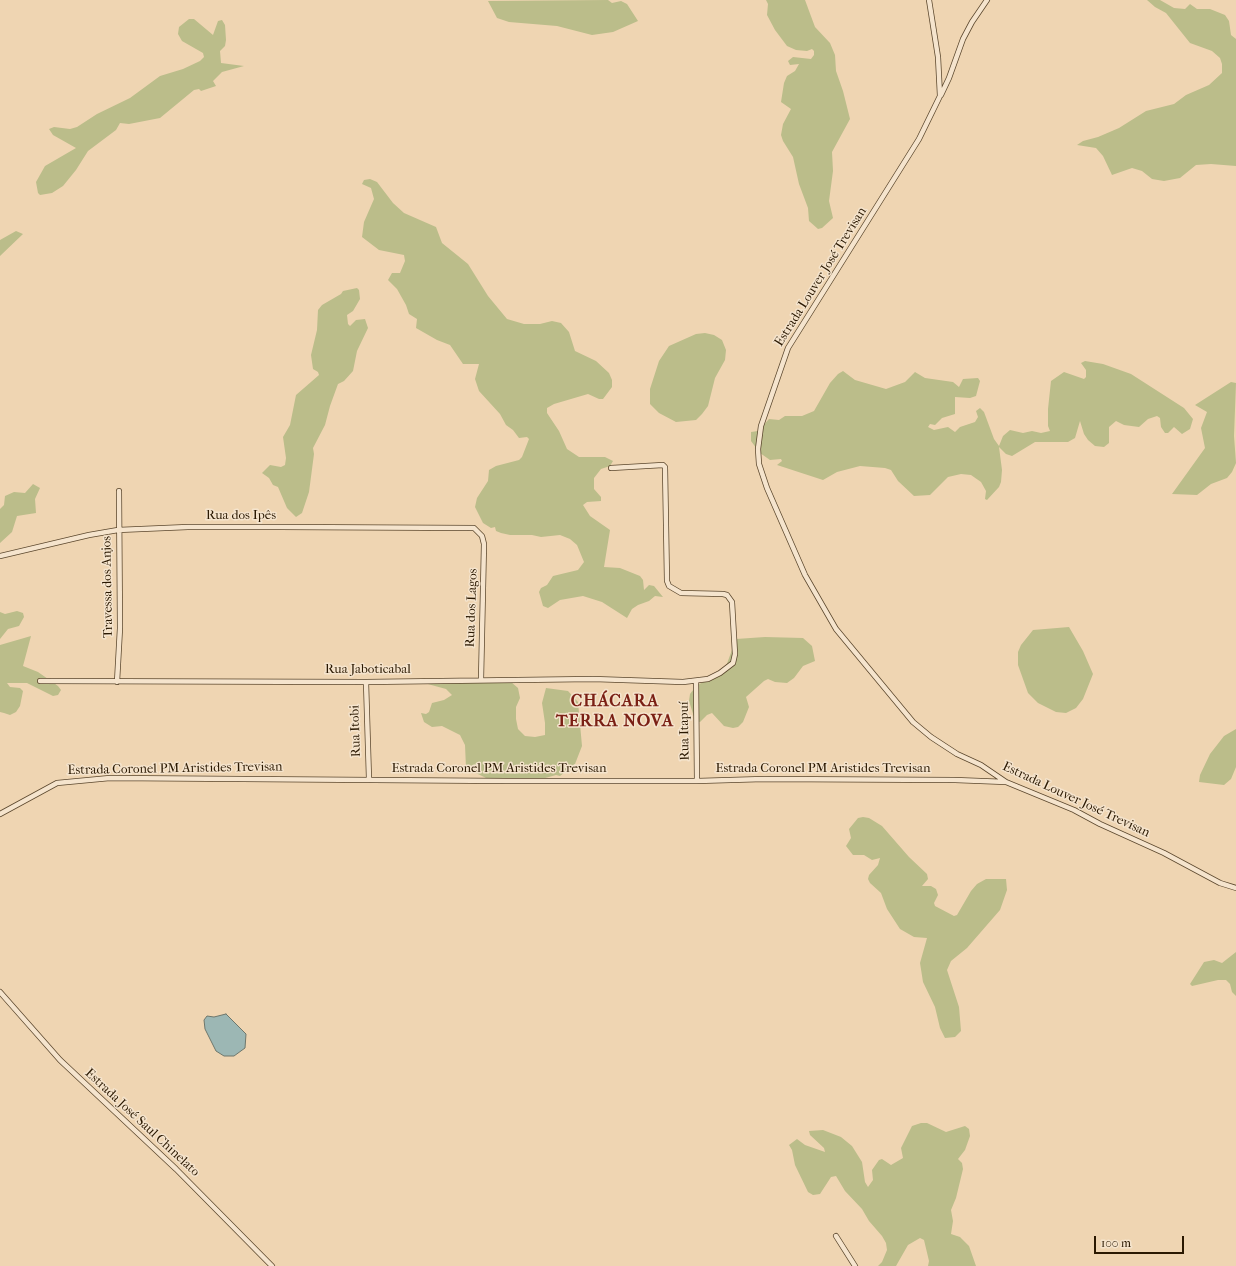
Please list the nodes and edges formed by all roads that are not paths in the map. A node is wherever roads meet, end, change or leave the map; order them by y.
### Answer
1 (929, 0) edge
2 (987, 0) edge
3 (940, 96) junction
4 (611, 468) dead end
5 (119, 491) dead end
6 (118, 530) junction
7 (482, 536) joint
8 (0, 556) edge
9 (481, 680) junction
10 (40, 681) dead end
11 (696, 681) junction
12 (117, 682) junction
13 (366, 682) junction
14 (369, 779) junction
15 (697, 781) junction
16 (1006, 782) junction
17 (0, 814) edge
18 (1236, 888) edge
19 (0, 992) edge
20 (836, 1236) dead end
21 (272, 1266) edge
22 (855, 1266) edge

1 - 3 street, Estrada Louver José Trevisan
2 - 3 street
3 - 16 street, Estrada Louver José Trevisan
4 - 11 street, Rua Jaboticabal
5 - 6 street, Travessa dos Anjos
6 - 7 street, Rua dos Ipês
6 - 8 street, Rua dos Ipês
6 - 12 street, Travessa dos Anjos
7 - 9 street, Rua dos Lagos
9 - 11 street, Rua Jaboticabal
9 - 13 street, Rua Jaboticabal
10 - 12 street, Rua Jaboticabal
11 - 15 street, Rua Itapuí
12 - 13 street, Rua Jaboticabal
13 - 14 street, Rua Itobi
14 - 15 street, Estrada Coronel PM Aristides Trevisan
14 - 17 street, Estrada Coronel PM Aristides Trevisan
15 - 16 street, Estrada Coronel PM Aristides Trevisan
16 - 18 street, Estrada Louver José Trevisan
19 - 21 street, Estrada José Saul Chinelato
20 - 22 street

